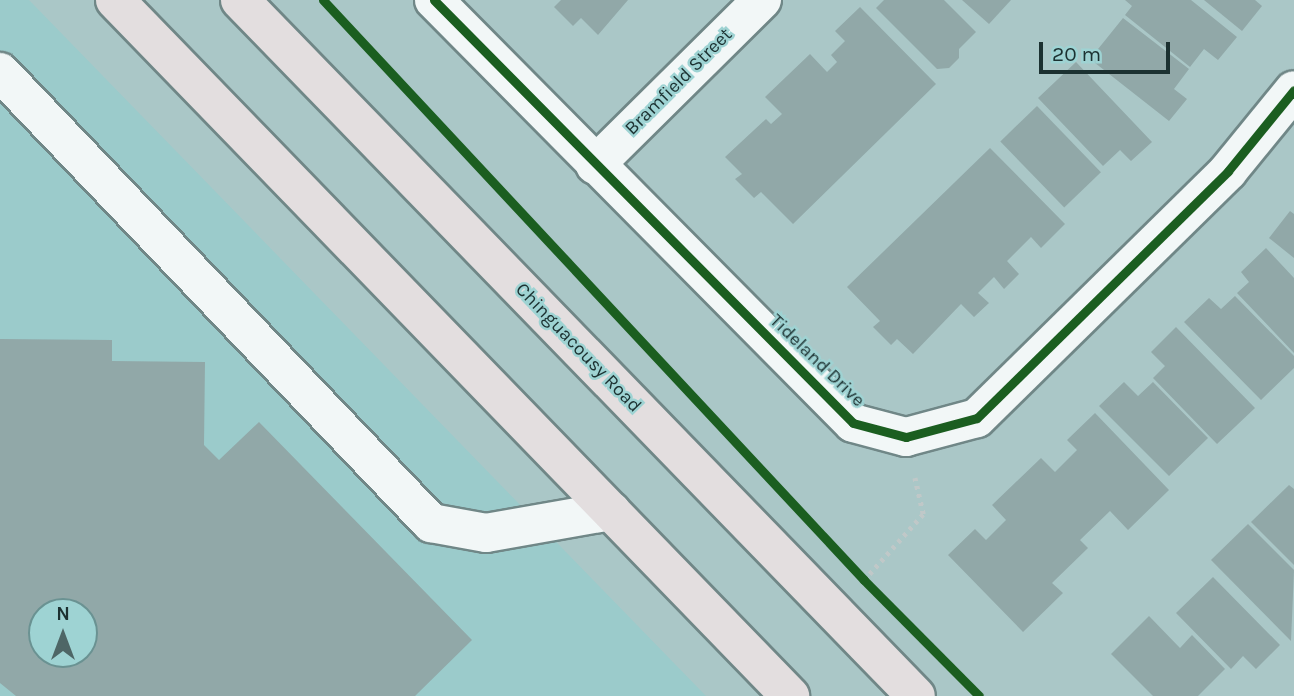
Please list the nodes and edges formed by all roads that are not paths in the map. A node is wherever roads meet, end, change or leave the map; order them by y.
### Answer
1 (115, 0) edge
2 (240, 0) edge
3 (433, 0) edge
4 (762, 0) edge
5 (0, 72) edge
6 (1294, 90) edge
7 (595, 165) junction
8 (611, 511) junction
9 (790, 696) edge
10 (916, 696) edge

1 - 8 main road
2 - 10 main road, Chinguacousy Road
3 - 7 street, Tideland Drive
4 - 7 street, Bramfield Street
5 - 8 street
6 - 7 street, Tideland Drive
8 - 9 main road

